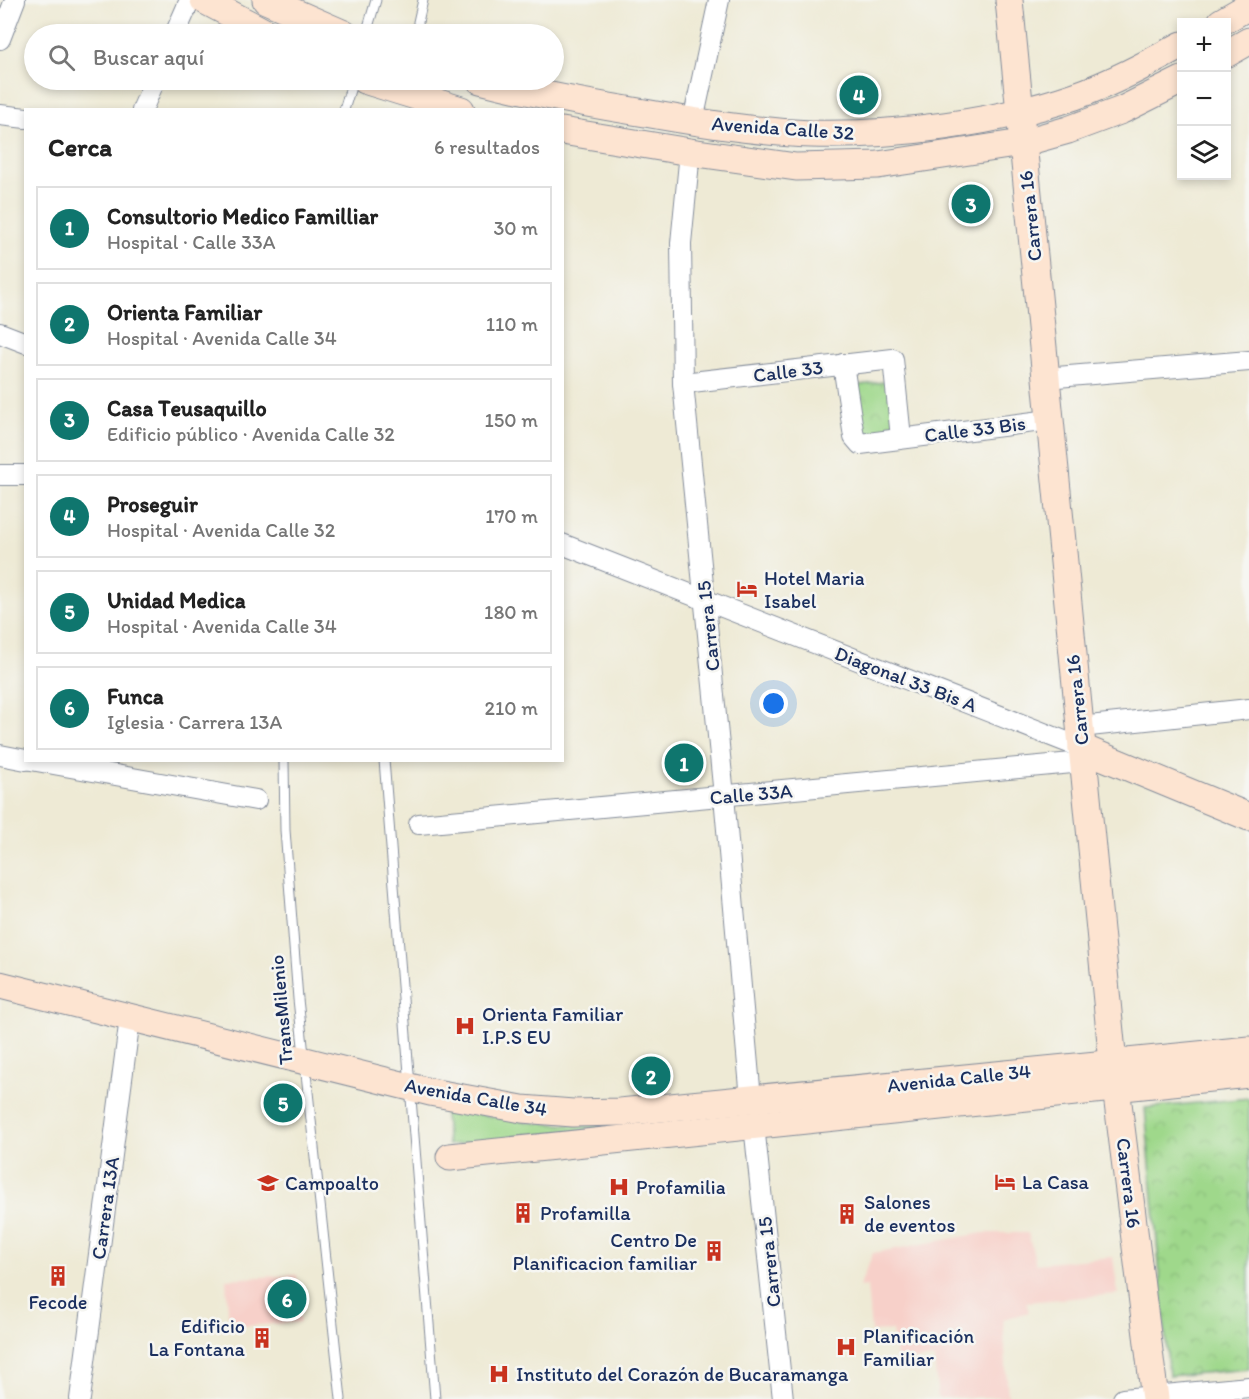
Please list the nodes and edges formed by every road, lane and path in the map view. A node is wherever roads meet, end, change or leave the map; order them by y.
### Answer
1 (15, 0) edge
2 (190, 0) edge
3 (204, 0) edge
4 (266, 0) edge
5 (376, 0) edge
6 (423, 0) edge
7 (719, 0) edge
8 (1009, 0) edge
9 (1249, 6) edge
10 (1228, 18) edge
11 (179, 24) edge
12 (249, 24) edge
13 (321, 24) edge
14 (369, 24) edge
15 (418, 24) edge
16 (0, 39) edge
17 (1249, 41) edge
18 (1177, 48) edge
19 (1231, 52) edge
20 (1177, 82) edge
21 (151, 90) edge
22 (350, 90) edge
23 (395, 90) edge
24 (525, 90) edge
25 (422, 99) edge
26 (143, 108) edge
27 (345, 108) edge
28 (454, 108) edge
29 (1020, 111) junction
30 (0, 115) edge
31 (24, 118) edge
32 (693, 122) junction
33 (564, 131) edge
34 (1022, 143) junction
35 (690, 152) junction
36 (0, 333) edge
37 (24, 342) edge
38 (1249, 361) edge
39 (843, 364) junction
40 (1045, 378) junction
41 (683, 383) junction
42 (1050, 420) junction
43 (901, 438) junction
44 (0, 475) edge
45 (24, 475) edge
46 (564, 545) edge
47 (706, 600) junction
48 (1249, 709) edge
49 (1082, 746) junction
50 (0, 755) edge
51 (24, 760) edge
52 (42, 762) edge
53 (284, 762) edge
54 (384, 762) edge
55 (724, 796) junction
56 (256, 800) dead end
57 (1249, 817) edge
58 (419, 824) dead end
59 (0, 985) edge
60 (130, 1018) junction
61 (1249, 1050) edge
62 (304, 1060) junction
63 (1249, 1074) edge
64 (1114, 1076) junction
65 (410, 1087) junction
66 (751, 1099) junction
67 (754, 1125) junction
68 (450, 1157) dead end
69 (1249, 1387) edge
70 (1155, 1397) edge
71 (80, 1399) edge
72 (340, 1399) edge
73 (435, 1399) edge
74 (783, 1399) edge
75 (1123, 1399) edge

1 - 16 street
2 - 11 street
3 - 12 main road
4 - 13 main road
5 - 14 lane
6 - 15 lane
7 - 32 street
8 - 29 main road, Carrera 16
9 - 10 main road
17 - 19 main road
18 - 29 main road, Avenida Calle 32
20 - 34 main road, Avenida Calle 32
21 - 26 street
22 - 27 lane
23 - 25 main road
24 - 32 main road, Avenida Calle 32
25 - 28 main road
29 - 32 main road, Avenida Calle 32
29 - 34 main road, Carrera 16
30 - 31 street
33 - 35 main road, Avenida Calle 32
34 - 35 main road, Avenida Calle 32
34 - 40 main road, Carrera 16
35 - 41 street, Carrera 15
36 - 37 street
38 - 40 street
39 - 41 street, Calle 33
39 - 43 street, Calle 33 Bis
39 - 43 street, Calle 33
40 - 42 main road, Carrera 16
41 - 47 street, Carrera 15
42 - 43 street, Calle 33 Bis
42 - 49 main road, Carrera 16
44 - 45 street
46 - 47 street, Diagonal 33 Bis A
47 - 49 street, Diagonal 33 Bis A
47 - 55 street, Carrera 15
48 - 49 street, Calle 33A
49 - 55 street, Calle 33A
49 - 57 main road, Diagonal 33 Bis A
49 - 64 main road, Carrera 16
50 - 51 street
52 - 56 street
53 - 62 lane, TransMilenio
54 - 65 lane
55 - 58 street, Calle 33A
55 - 66 street, Carrera 15
59 - 60 main road, Avenida Calle 34
60 - 62 main road, Avenida Calle 34
60 - 71 street, Carrera 13A
61 - 64 main road, Avenida Calle 34
62 - 65 main road, Avenida Calle 34
62 - 72 lane, TransMilenio
63 - 64 main road, Avenida Calle 34
64 - 66 main road, Avenida Calle 34
64 - 67 main road, Avenida Calle 34
64 - 70 main road, Carrera 16
65 - 66 main road, Avenida Calle 34
65 - 73 lane
67 - 68 main road, Avenida Calle 34
67 - 74 street, Carrera 15
69 - 70 street
70 - 75 street

